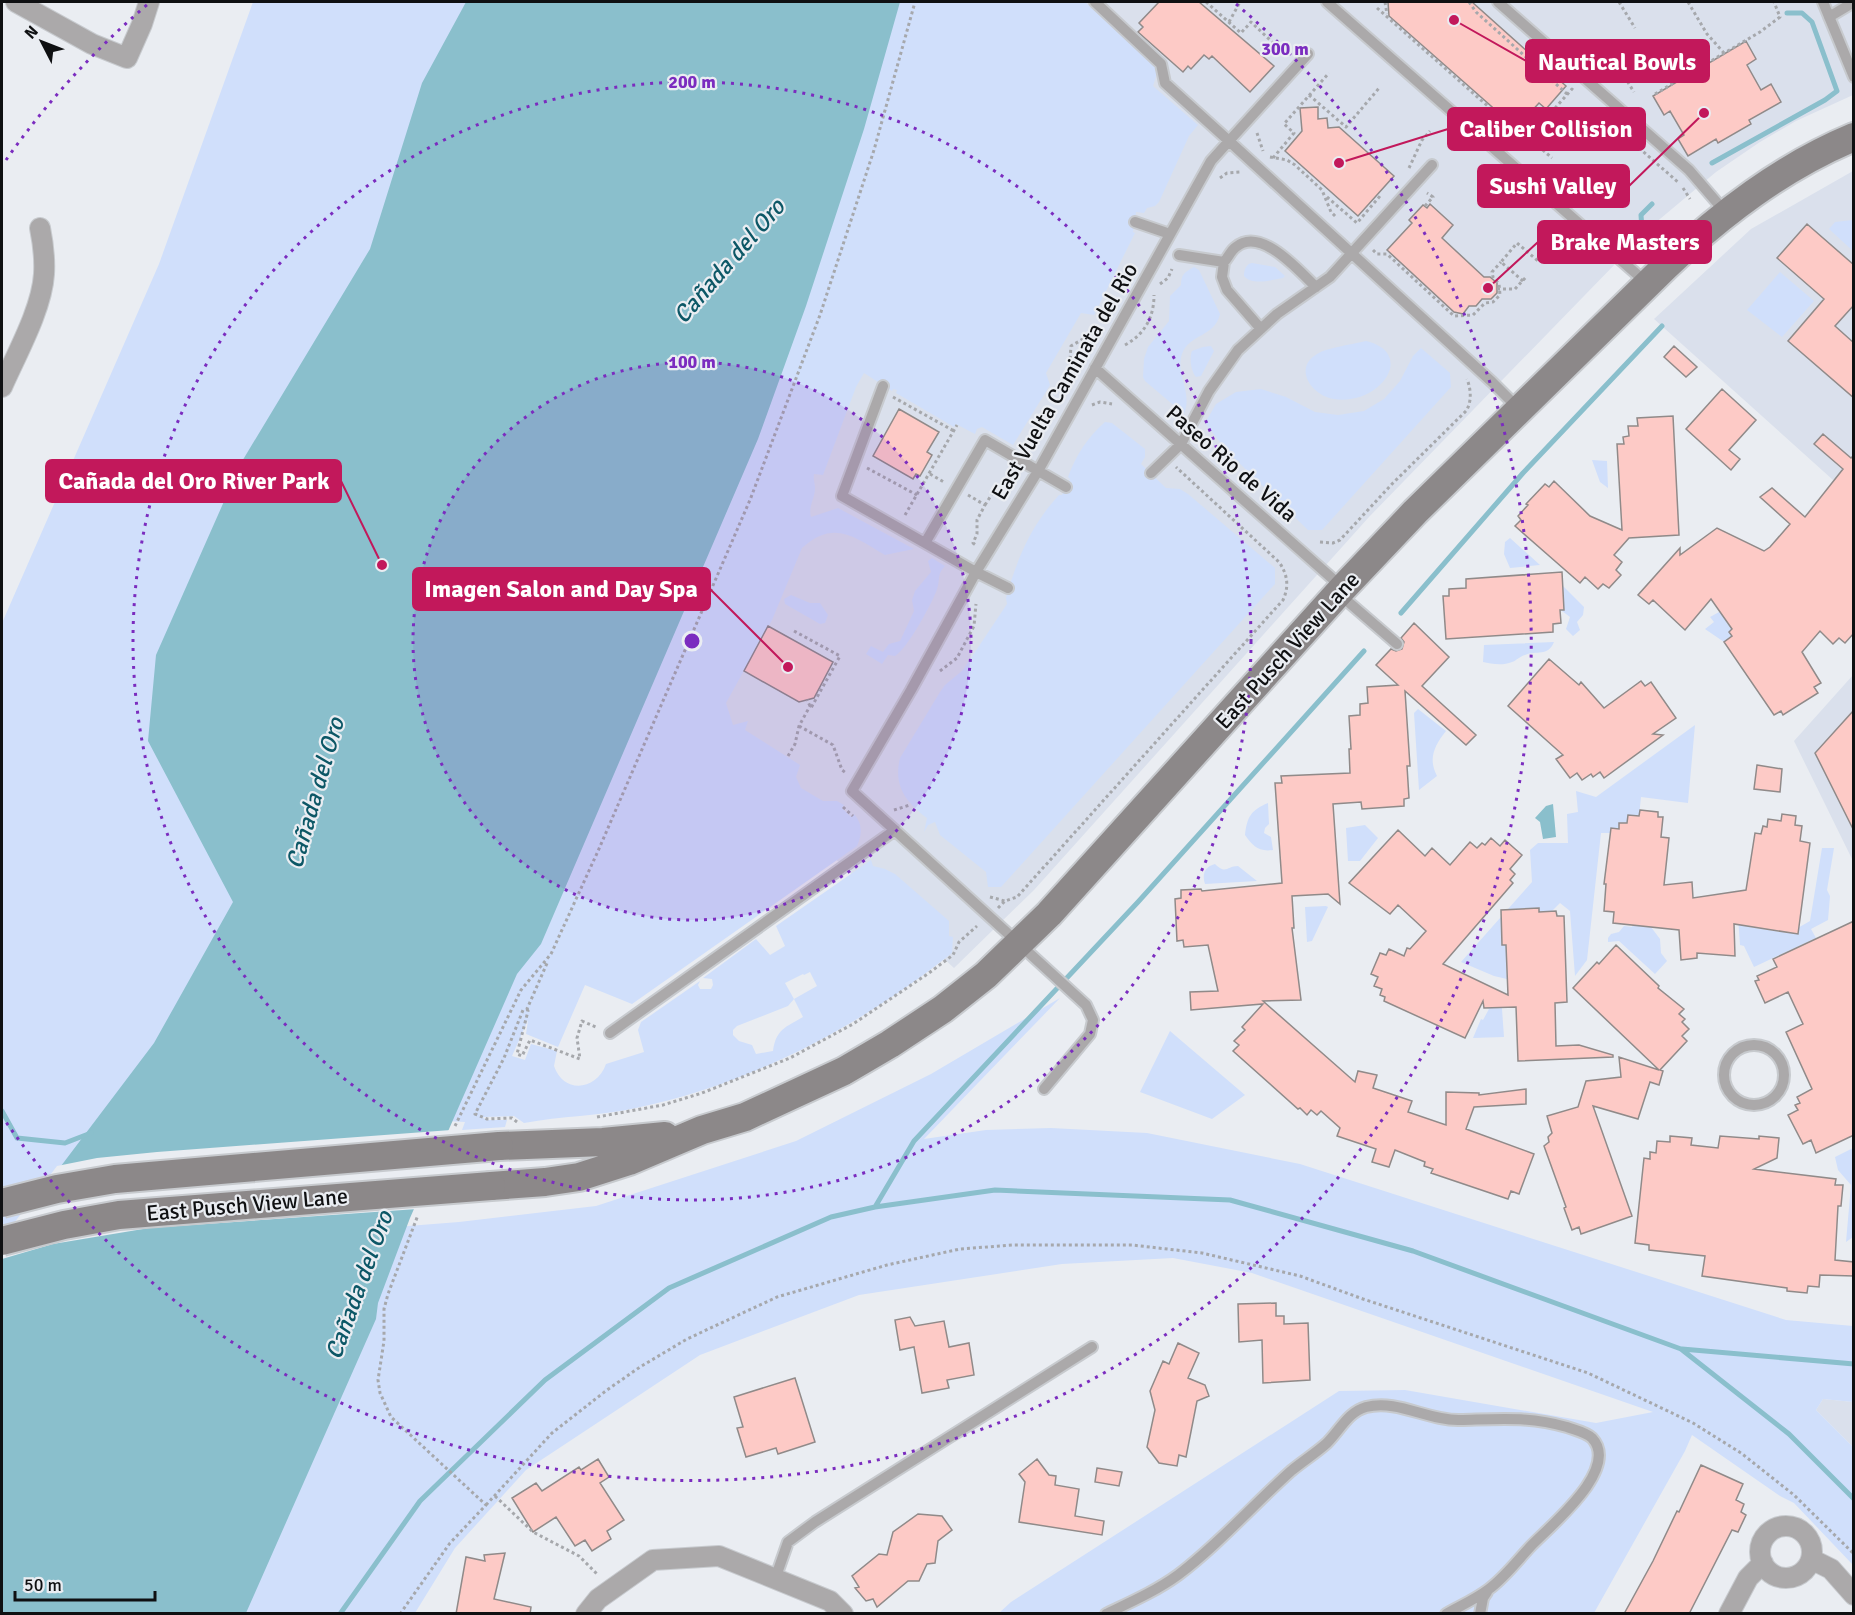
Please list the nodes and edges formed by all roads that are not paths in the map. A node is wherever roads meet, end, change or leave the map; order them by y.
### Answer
1 (16, 2) edge
2 (149, 2) edge
3 (1095, 2) edge
4 (1327, 2) edge
5 (1498, 2) edge
6 (1823, 2) edge
7 (1854, 2) edge
8 (1829, 17) junction
9 (1308, 54) dead end
10 (1854, 77) edge
11 (1854, 137) edge
12 (1229, 141) junction
13 (1432, 165) dead end
14 (1726, 213) junction
15 (1135, 222) dead end
16 (40, 228) dead end
17 (1170, 234) junction
18 (1352, 253) junction
19 (1179, 255) road end
20 (1224, 262) junction
21 (1648, 284) junction
22 (1316, 287) junction
23 (1261, 329) junction
24 (1095, 368) junction
25 (883, 386) dead end
26 (2, 387) edge
27 (1520, 410) junction
28 (1181, 444) junction
29 (1038, 471) junction
30 (1151, 473) dead end
31 (1066, 487) dead end
32 (925, 543) junction
33 (976, 572) junction
34 (1008, 588) dead end
35 (1340, 590) junction
36 (1397, 644) dead end
37 (895, 830) junction
38 (1019, 944) junction
39 (610, 1033) dead end
40 (1773, 1051) joint
41 (1044, 1089) dead end
42 (702, 1130) junction
43 (2, 1203) edge
44 (2, 1241) edge
45 (1092, 1347) dead end
46 (1811, 1559) junction
47 (1763, 1563) junction
48 (775, 1579) junction
49 (1489, 1589) junction
50 (1854, 1595) edge
51 (586, 1614) edge
52 (843, 1614) edge
53 (1106, 1614) edge
54 (1446, 1614) edge
55 (1480, 1614) edge
56 (1729, 1614) edge

1 - 2 street
3 - 12 lane
4 - 21 lane
5 - 14 lane
6 - 8 lane
7 - 8 lane
8 - 10 lane
9 - 12 lane, East Vuelta Caminata del Rio
11 - 14 main road, East Pusch View Lane
12 - 17 lane, East Vuelta Caminata del Rio
12 - 18 lane
13 - 18 lane
14 - 21 main road, East Pusch View Lane
15 - 17 lane
16 - 26 street
17 - 24 lane, East Vuelta Caminata del Rio
18 - 22 lane
18 - 27 lane
19 - 20 lane
20 - 22 lane
20 - 23 lane
21 - 27 main road, East Pusch View Lane
22 - 23 lane
23 - 28 lane
24 - 28 lane, Paseo Rio de Vida
24 - 29 lane, East Vuelta Caminata del Rio
25 - 32 lane
27 - 35 main road, East Pusch View Lane
28 - 30 lane
28 - 35 lane, Paseo Rio de Vida
29 - 31 lane
29 - 32 lane
29 - 33 lane, East Vuelta Caminata del Rio
32 - 33 lane
33 - 34 lane
33 - 37 lane, East Vuelta Caminata del Rio
35 - 36 lane, Paseo Rio de Vida
35 - 38 main road, East Pusch View Lane
37 - 38 lane
37 - 39 lane
38 - 41 lane
38 - 42 main road, East Pusch View Lane
40 - 40 lane
42 - 43 main road, East Pusch View Lane, bridge
42 - 44 main road, East Pusch View Lane, bridge
45 - 48 lane
46 - 47 street
46 - 47 street
46 - 50 street
47 - 56 street
48 - 51 street
48 - 52 street
49 - 53 lane
49 - 54 lane
49 - 55 lane

